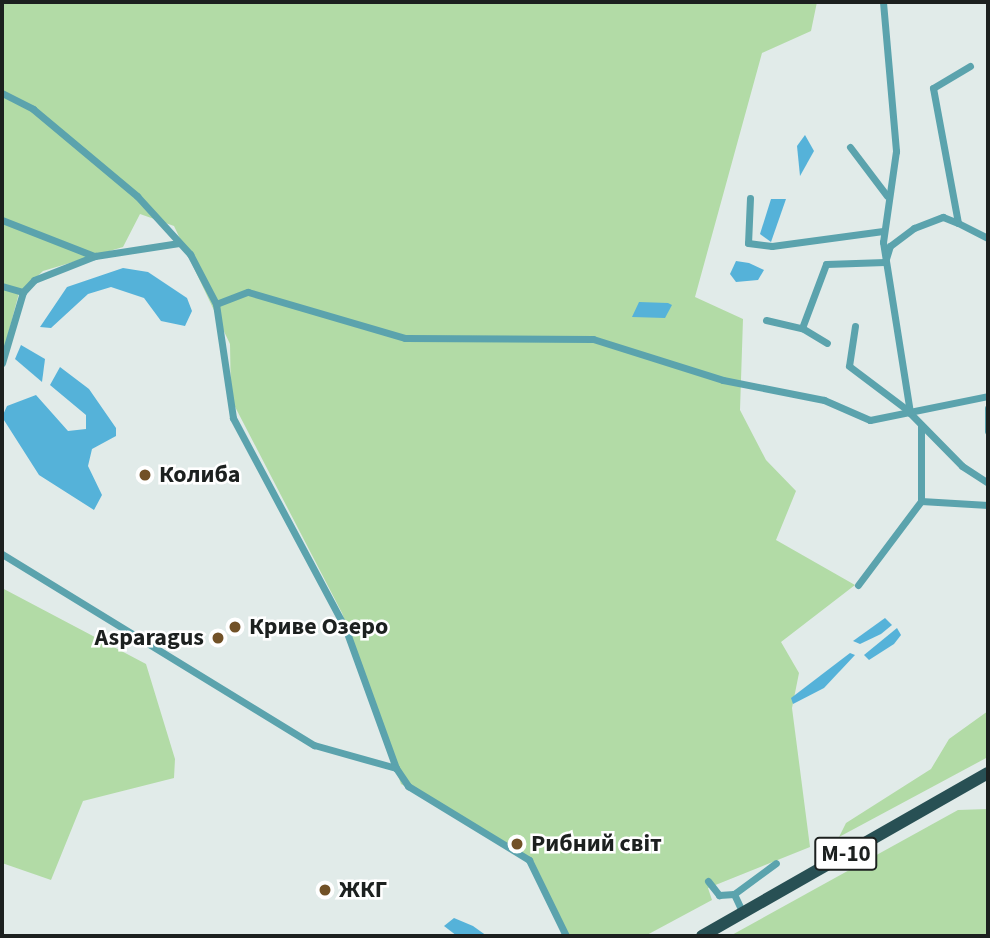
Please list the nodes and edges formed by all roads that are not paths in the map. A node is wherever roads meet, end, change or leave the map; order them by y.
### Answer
1 (883, 2) edge
2 (970, 66) dead end
3 (2, 93) edge
4 (850, 147) dead end
5 (887, 196) junction
6 (750, 198) dead end
7 (2, 220) edge
8 (958, 223) junction
9 (883, 231) junction
10 (988, 238) edge
11 (179, 243) junction
12 (94, 256) junction
13 (885, 262) junction
14 (2, 286) edge
15 (23, 292) junction
16 (216, 304) junction
17 (766, 320) dead end
18 (855, 326) dead end
19 (802, 328) junction
20 (827, 343) dead end
21 (4, 352) edge
22 (2, 363) edge
23 (988, 396) edge
24 (988, 408) edge
25 (910, 413) junction
26 (921, 425) junction
27 (988, 431) edge
28 (988, 483) edge
29 (920, 501) junction
30 (988, 505) edge
31 (2, 554) edge
32 (858, 585) dead end
33 (396, 768) junction
34 (988, 773) edge
35 (776, 863) dead end
36 (708, 881) dead end
37 (734, 894) junction
38 (743, 913) junction
39 (566, 936) edge
40 (702, 936) edge

1 - 5 street
2 - 8 street
3 - 11 street
4 - 5 street
5 - 9 street
6 - 9 street
7 - 12 street
8 - 10 street
8 - 13 street
9 - 13 street
11 - 12 street
11 - 16 street
12 - 15 street
13 - 19 street
13 - 25 street
14 - 15 street
15 - 21 street
16 - 25 street
16 - 33 street
17 - 19 street
18 - 25 street
19 - 20 street
21 - 22 street
23 - 25 street
24 - 27 street
25 - 26 street
26 - 28 street
26 - 29 street
29 - 30 street
29 - 32 street
31 - 33 street
33 - 39 street
34 - 38 highway, М-10
35 - 37 street
36 - 37 street
37 - 38 street
38 - 40 highway, М-10

